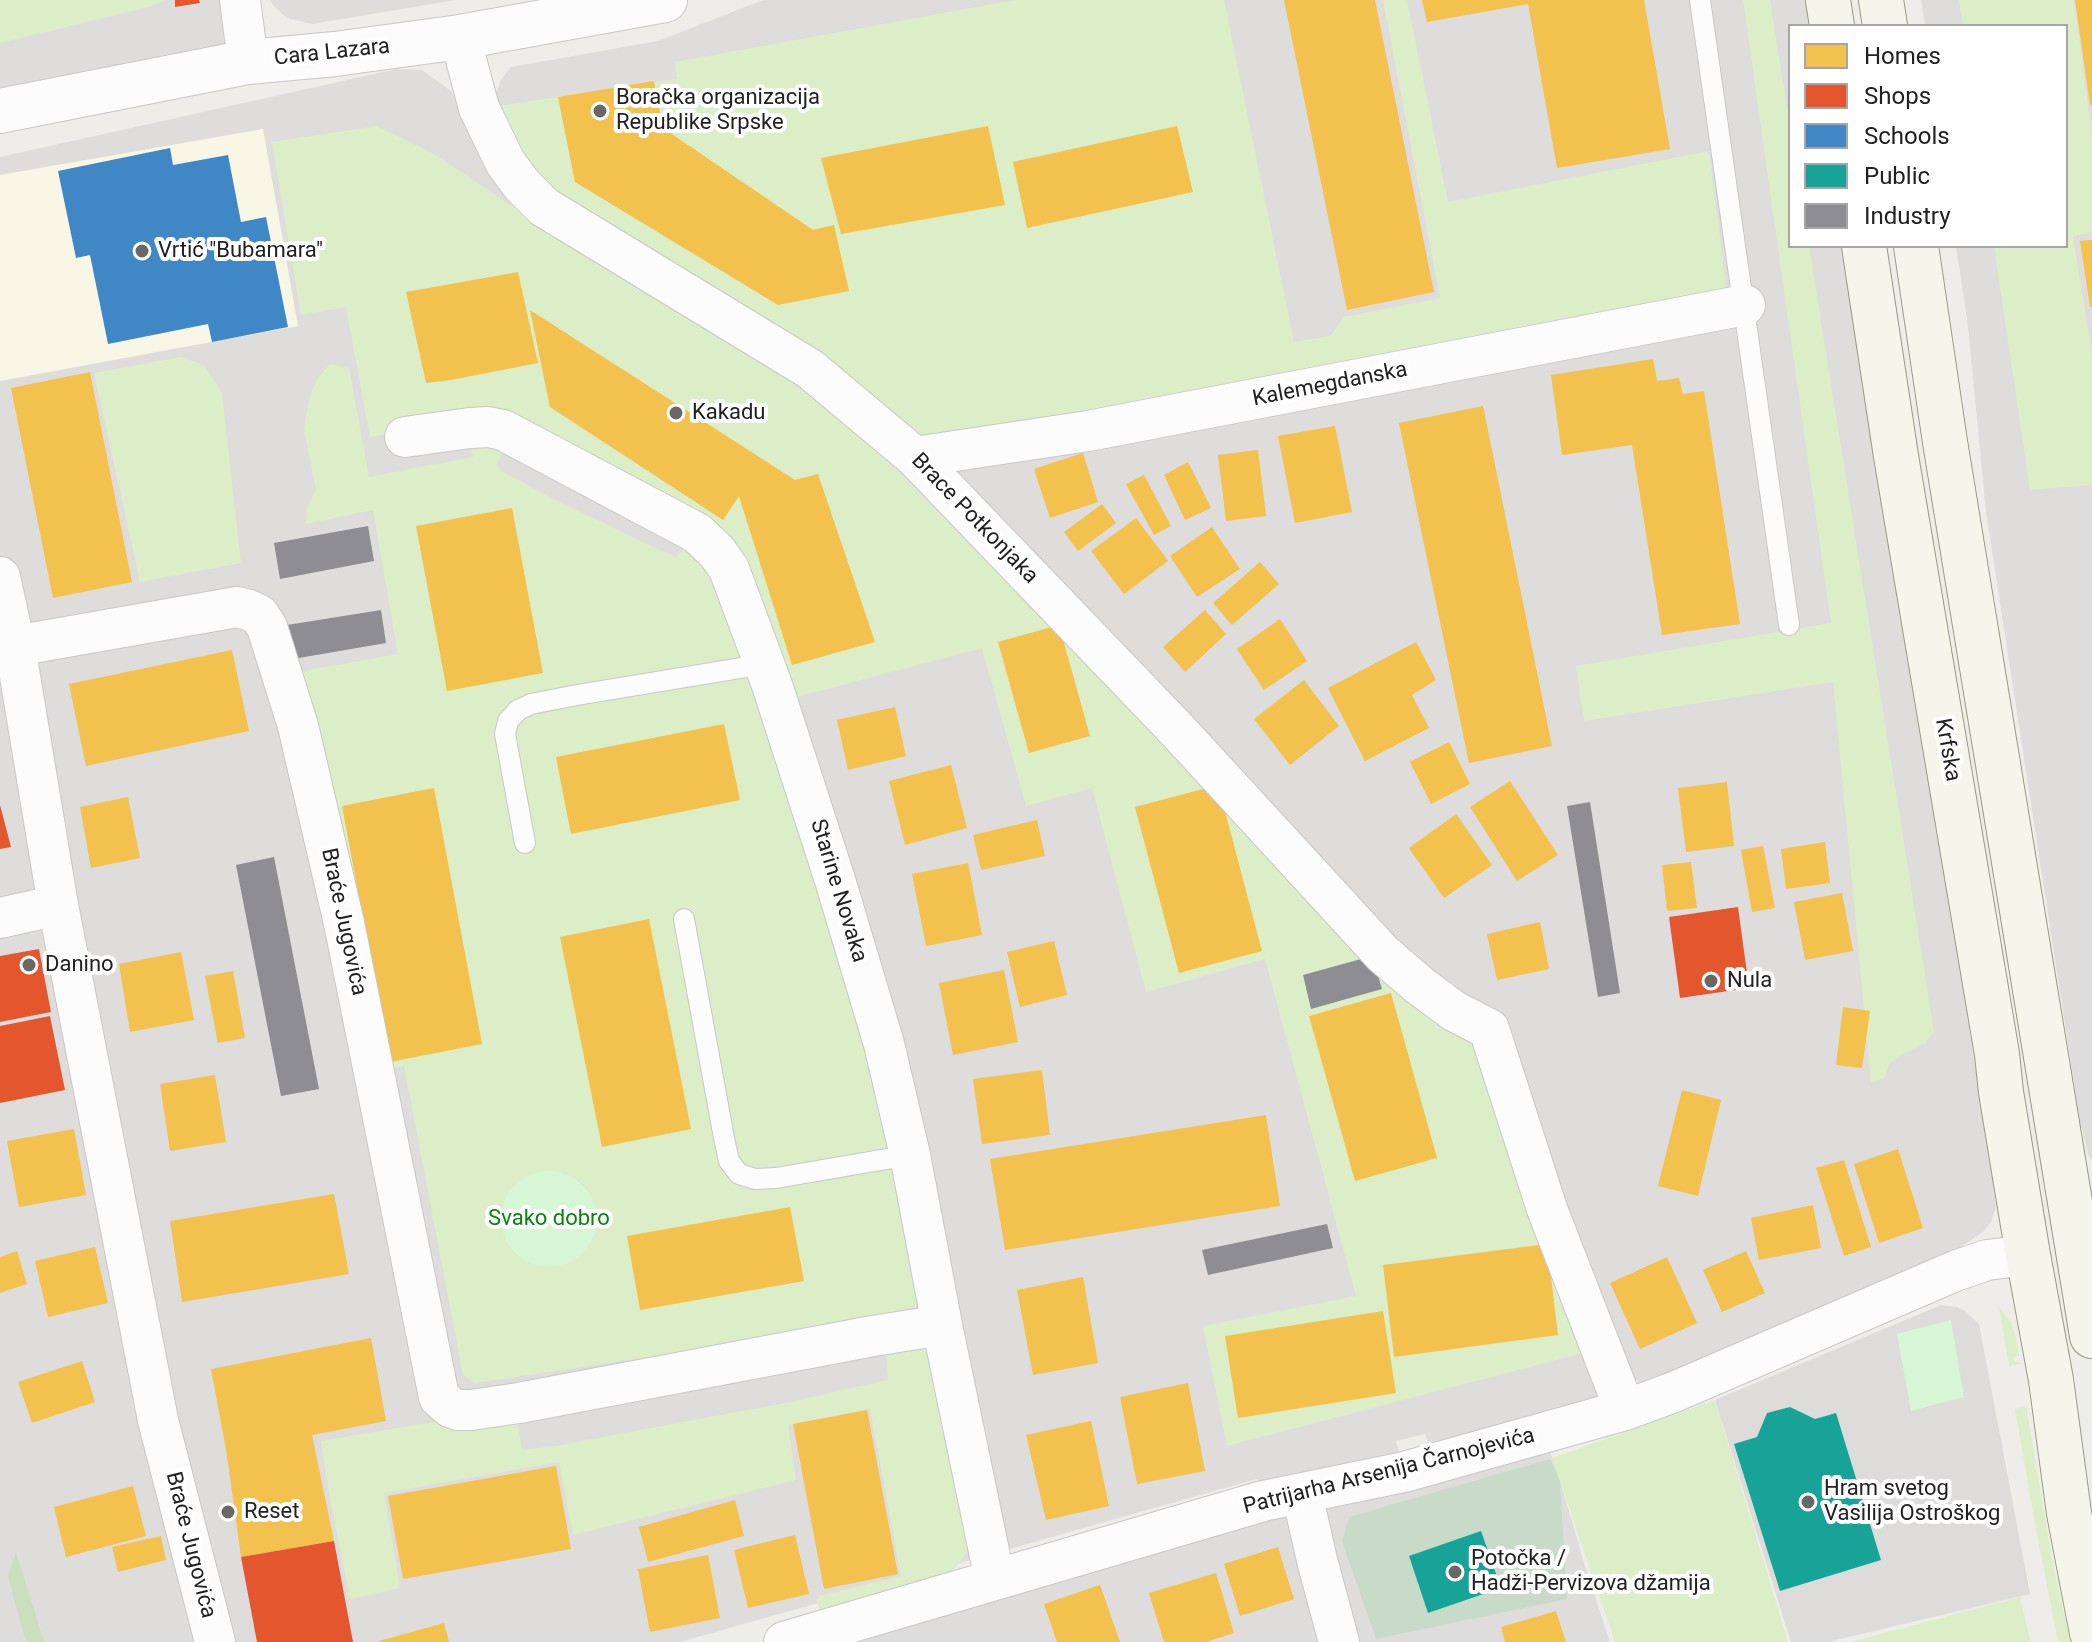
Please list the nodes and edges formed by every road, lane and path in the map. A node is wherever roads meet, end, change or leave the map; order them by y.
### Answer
1 (240, 0) edge
2 (665, 0) edge
3 (1700, 0) edge
4 (1828, 0) edge
5 (1881, 0) edge
6 (1832, 24) edge
7 (1885, 24) edge
8 (460, 37) junction
9 (248, 62) junction
10 (0, 111) edge
11 (1864, 248) edge
12 (1916, 248) edge
13 (1745, 305) junction
14 (405, 437) dead end
15 (915, 457) junction
16 (0, 577) edge
17 (1789, 625) dead end
18 (15, 646) junction
19 (765, 664) junction
20 (525, 843) dead end
21 (58, 905) junction
22 (0, 918) edge
23 (684, 919) dead end
24 (910, 1155) junction
25 (2080, 1181) edge
26 (2092, 1237) edge
27 (2028, 1255) junction
28 (2089, 1318) edge
29 (942, 1325) junction
30 (1625, 1410) junction
31 (1302, 1494) junction
32 (995, 1580) junction
33 (2092, 1633) edge
34 (215, 1642) edge
35 (784, 1642) edge
36 (1339, 1642) edge

1 - 9 street
2 - 8 street, Cara Lazara
3 - 13 lane
4 - 6 main road
5 - 7 main road
8 - 9 street, Cara Lazara
8 - 15 street, Brace Potkonjaka
9 - 10 street, Cara Lazara
11 - 27 main road, Krfska
12 - 25 main road
13 - 15 street, Kalemegdanska
13 - 17 lane
14 - 19 street, Starine Novaka
15 - 30 street, Brace Potkonjaka
16 - 18 street, Braće Jugovića
18 - 21 street, Braće Jugovića
18 - 29 street, Braće Jugovića
19 - 20 lane
19 - 24 street, Starine Novaka
21 - 22 street
21 - 34 street, Braće Jugovića
23 - 24 lane
24 - 29 street, Starine Novaka
25 - 28 main road
26 - 28 street
27 - 30 street, Patrijarha Arsenija Čarnojevića
27 - 33 main road, Krfska
29 - 32 street, Starine Novaka
30 - 31 street, Patrijarha Arsenija Čarnojevića
31 - 32 street, Patrijarha Arsenija Čarnojevića
31 - 36 street
32 - 35 street, Patrijarha Arsenija Čarnojevića

